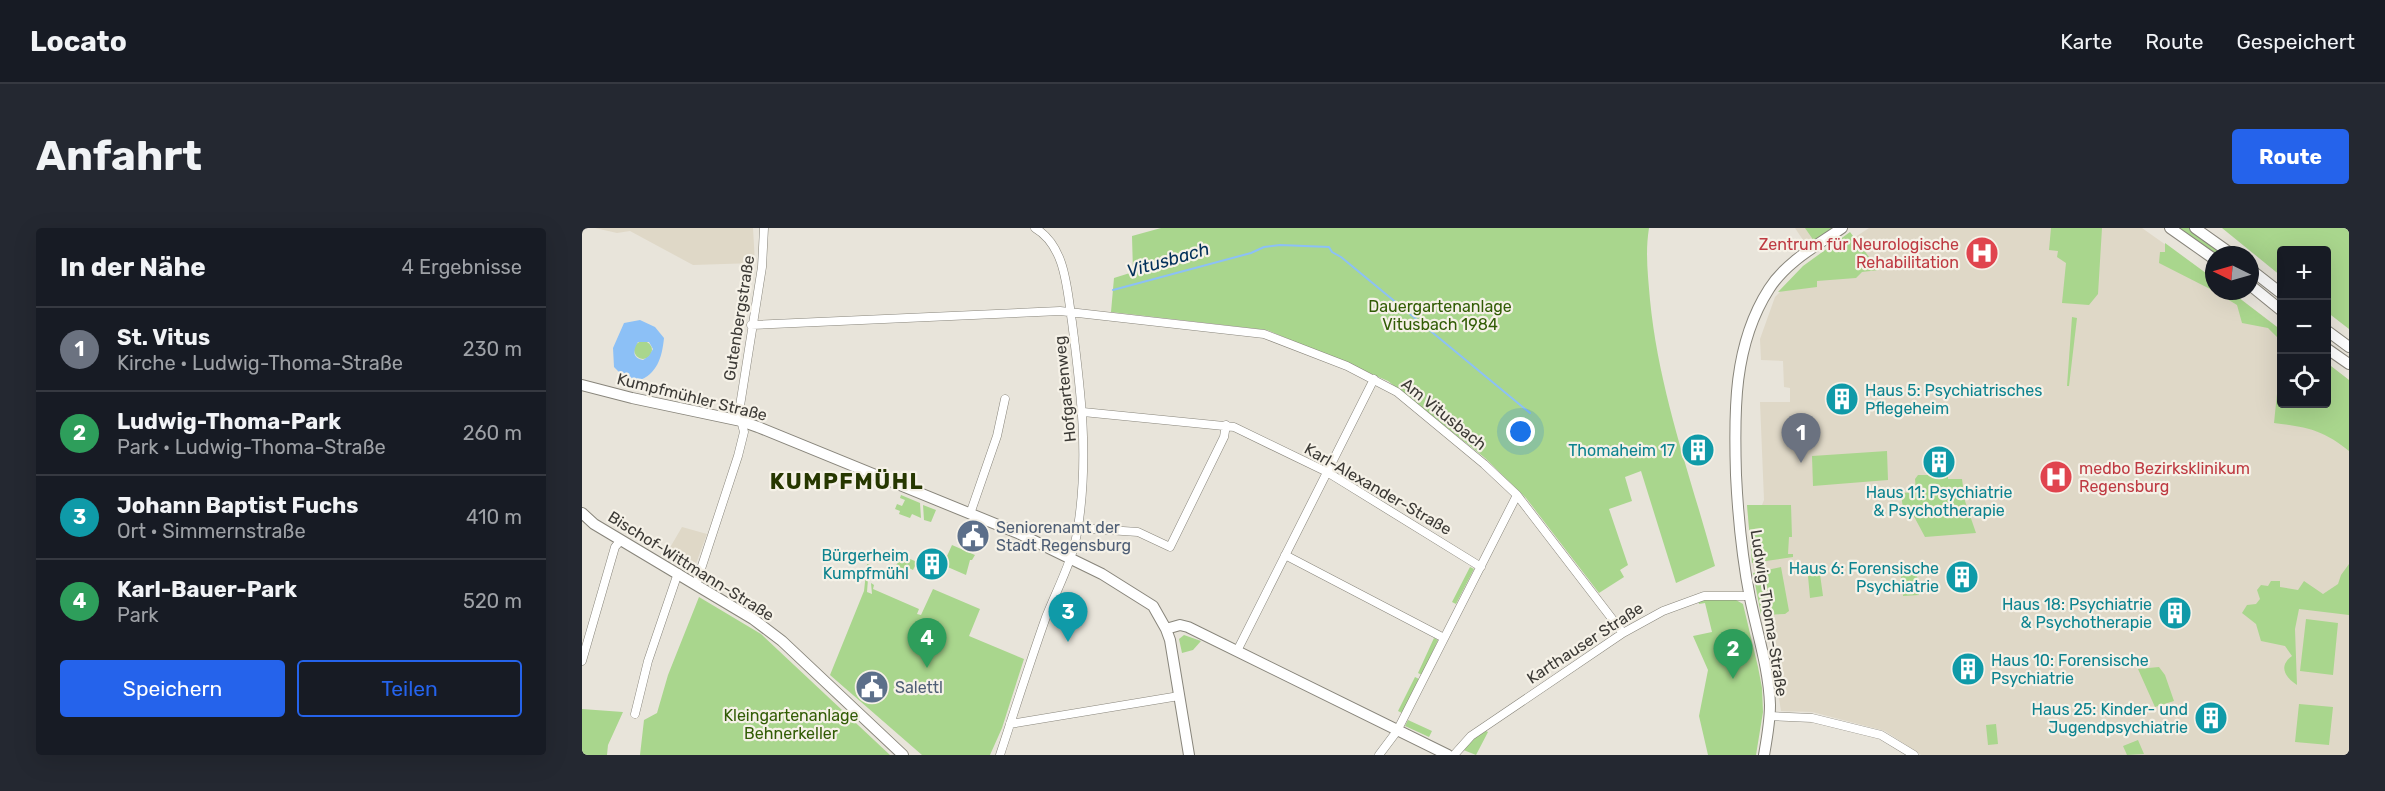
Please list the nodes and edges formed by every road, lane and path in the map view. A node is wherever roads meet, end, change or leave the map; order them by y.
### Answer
1 (764, 228) edge
2 (1035, 228) edge
3 (1842, 228) edge
4 (2170, 228) edge
5 (2195, 228) edge
6 (2220, 246) edge
7 (2205, 252) edge
8 (2259, 275) edge
9 (2277, 290) edge
10 (2259, 292) edge
11 (2277, 307) edge
12 (1070, 312) junction
13 (752, 325) junction
14 (2331, 334) edge
15 (2349, 347) edge
16 (2331, 351) edge
17 (2349, 364) edge
18 (1374, 379) junction
19 (582, 385) edge
20 (1005, 399) dead end
21 (1083, 412) junction
22 (741, 421) junction
23 (1226, 425) junction
24 (1327, 472) junction
25 (1517, 495) junction
26 (582, 513) edge
27 (970, 514) junction
28 (582, 521) edge
29 (594, 524) junction
30 (1078, 528) junction
31 (621, 540) junction
32 (1285, 555) junction
33 (1071, 558) junction
34 (1481, 567) junction
35 (678, 573) junction
36 (696, 584) junction
37 (1749, 596) junction
38 (1166, 629) junction
39 (1623, 633) junction
40 (1443, 638) junction
41 (1238, 651) junction
42 (582, 661) edge
43 (1179, 696) junction
44 (635, 714) dead end
45 (1769, 716) junction
46 (1010, 724) junction
47 (1397, 731) junction
48 (903, 755) edge
49 (1000, 755) edge
50 (1189, 755) edge
51 (1379, 755) edge
52 (1448, 755) edge
53 (1454, 755) edge
54 (1764, 755) edge
55 (1914, 755) edge

1 - 13 street, Gutenbergstraße
2 - 12 street, Hofgartenweg
3 - 37 street, Ludwig-Thoma-Straße
4 - 7 street
5 - 6 street
8 - 9 street
10 - 11 street
12 - 13 street, Am Vitusbach
12 - 18 street, Am Vitusbach
12 - 21 street, Hofgartenweg
13 - 22 street, Gutenbergstraße
14 - 15 street
16 - 17 street
18 - 24 street
18 - 25 street, Am Vitusbach
19 - 22 street, Kumpfmühler Straße
20 - 27 street
21 - 23 street, Karl-Alexander-Straße
21 - 30 street, Hofgartenweg
22 - 27 street, Kumpfmühler Straße
22 - 36 street, Gutenbergstraße
23 - 24 street, Karl-Alexander-Straße
23 - 30 street
24 - 32 street
24 - 34 street, Karl-Alexander-Straße
25 - 34 street
25 - 39 street, Am Vitusbach
26 - 29 street, Bischof-Wittmann-Straße
27 - 33 street, Kumpfmühler Straße
28 - 29 street, Bischof-Wittmann-Straße
29 - 31 street, Bischof-Wittmann-Straße
30 - 33 street, Hofgartenweg
31 - 35 street, Bischof-Wittmann-Straße
31 - 42 street
32 - 40 street
32 - 41 street
33 - 38 street, Kumpfmühler Straße
33 - 46 street, Hofgartenweg
34 - 40 street
35 - 36 street, Bischof-Wittmann-Straße
35 - 44 street
36 - 48 street, Bischof-Wittmann-Straße
37 - 39 street, Karthauser Straße
37 - 45 street, Ludwig-Thoma-Straße
38 - 41 street
38 - 43 street
39 - 53 street, Karthauser Straße
40 - 47 street
41 - 47 street
43 - 46 street
43 - 50 street
45 - 54 street, Ludwig-Thoma-Straße
45 - 55 street
46 - 49 street, Hofgartenweg
47 - 51 street
47 - 52 street

